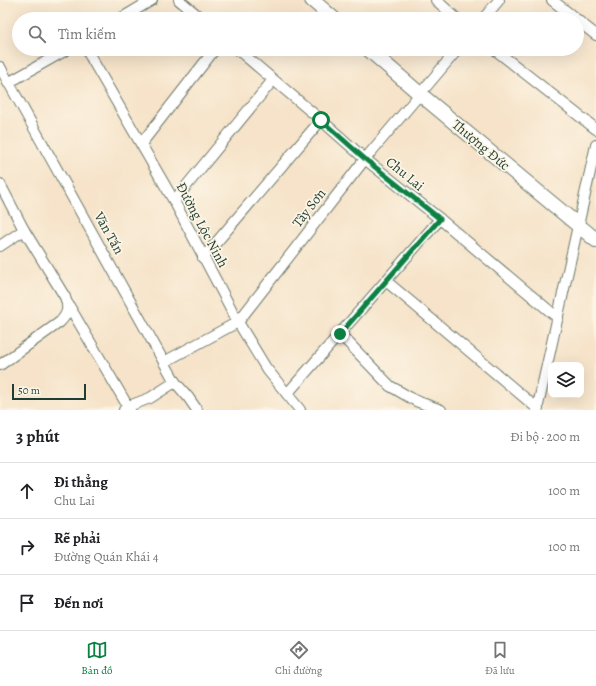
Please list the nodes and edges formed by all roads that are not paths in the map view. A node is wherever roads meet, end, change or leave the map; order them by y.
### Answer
1 (152, 0) edge
2 (179, 0) edge
3 (312, 0) edge
4 (436, 0) edge
5 (499, 0) edge
6 (552, 0) edge
7 (132, 12) edge
8 (194, 12) edge
9 (326, 12) edge
10 (449, 12) edge
11 (489, 12) edge
12 (567, 12) edge
13 (584, 25) edge
14 (596, 35) edge
15 (56, 56) edge
16 (90, 56) edge
17 (209, 56) edge
18 (245, 56) edge
19 (376, 56) edge
20 (452, 56) edge
21 (503, 56) edge
22 (0, 67) edge
23 (274, 80) junction
24 (8, 83) junction
25 (420, 94) junction
26 (321, 120) junction
27 (596, 129) edge
28 (141, 144) junction
29 (596, 145) edge
30 (365, 159) junction
31 (0, 184) edge
32 (174, 201) junction
33 (440, 219) junction
34 (578, 226) junction
35 (24, 230) junction
36 (596, 240) edge
37 (0, 246) edge
38 (203, 258) junction
39 (386, 281) junction
40 (67, 307) junction
41 (558, 318) junction
42 (238, 322) junction
43 (340, 334) junction
44 (164, 362) junction
45 (0, 365) edge
46 (175, 382) junction
47 (287, 394) junction
48 (127, 409) edge
49 (538, 409) edge
50 (197, 410) edge
51 (300, 410) edge
52 (441, 410) edge

1 - 7 street
2 - 8 street
3 - 9 street
4 - 10 street
5 - 11 street
6 - 12 street
13 - 14 street
15 - 24 street
16 - 28 street, Đường Lộc Ninh
17 - 28 street
18 - 23 street, Chu Lai
19 - 25 street, Thượng Đức
20 - 25 street, Tây Sơn
21 - 27 street
22 - 24 street, Văn Tấn
23 - 26 street, Chu Lai
23 - 32 street
24 - 44 street, Văn Tấn
25 - 30 street, Tây Sơn
25 - 34 street, Thượng Đức
26 - 30 street, Chu Lai
26 - 38 street
28 - 32 street, Đường Lộc Ninh
29 - 34 street
30 - 33 street, Chu Lai
30 - 42 street, Tây Sơn
31 - 35 street
32 - 38 street, Đường Lộc Ninh
33 - 39 street
33 - 41 street, Chu Lai
34 - 36 street, Thượng Đức
34 - 41 street
35 - 37 street
35 - 40 street
38 - 42 street, Đường Lộc Ninh
39 - 43 street
39 - 49 street
40 - 45 street
40 - 48 street
41 - 49 street
42 - 44 street, Tây Sơn
42 - 47 street, Đường Lộc Ninh
43 - 47 street
43 - 52 street
44 - 46 street, Văn Tấn
46 - 48 street
46 - 50 street, Văn Tấn
47 - 51 street, Đường Lộc Ninh

